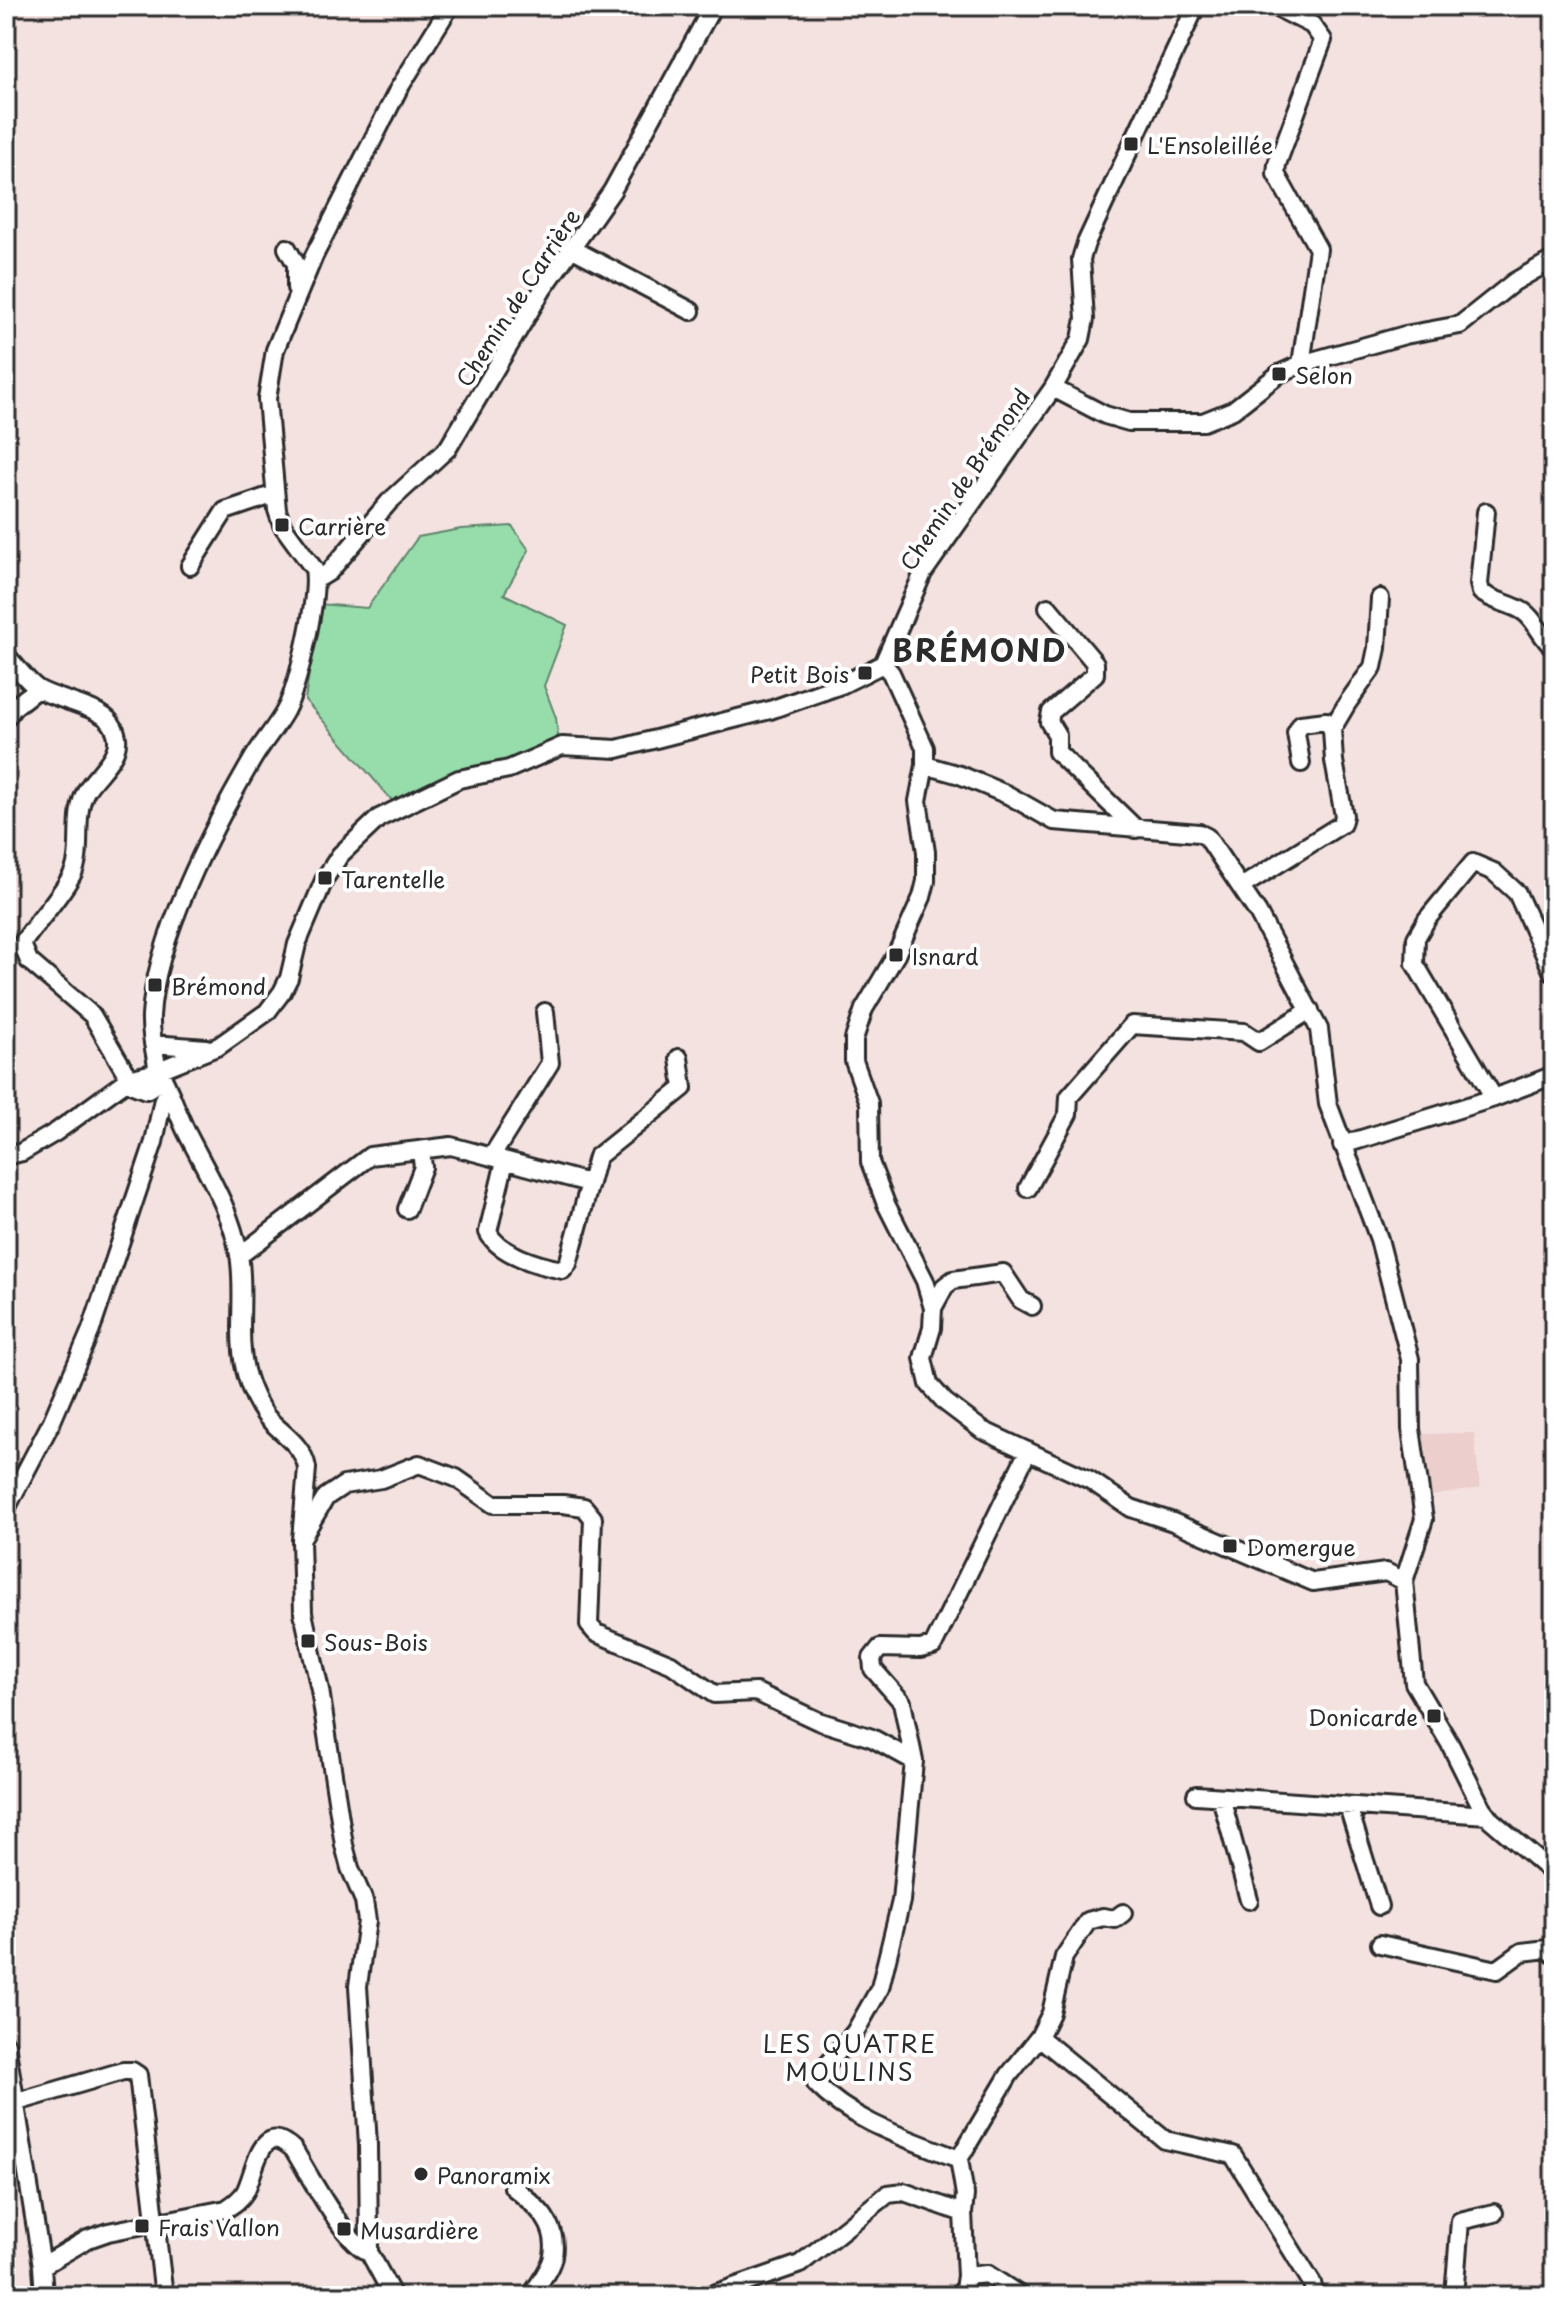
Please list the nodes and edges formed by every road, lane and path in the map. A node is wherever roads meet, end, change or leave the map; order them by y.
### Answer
1 (450, 6) edge
2 (713, 6) edge
3 (1196, 6) edge
4 (1274, 6) edge
5 (571, 248) junction
6 (314, 256) junction
7 (1554, 259) edge
8 (294, 299) junction
9 (691, 311) dead end
10 (1301, 364) junction
11 (1053, 388) junction
12 (275, 494) junction
13 (1486, 512) dead end
14 (190, 566) dead end
15 (316, 576) junction
16 (1380, 598) dead end
17 (1048, 607) dead end
18 (1554, 648) edge
19 (6, 655) edge
20 (883, 664) junction
21 (37, 689) junction
22 (6, 718) edge
23 (1332, 729) junction
24 (1301, 763) dead end
25 (925, 765) junction
26 (1136, 829) junction
27 (1241, 887) junction
28 (1553, 973) edge
29 (1310, 1010) junction
30 (545, 1012) dead end
31 (153, 1044) junction
32 (219, 1046) junction
33 (679, 1058) dead end
34 (1554, 1075) edge
35 (129, 1079) junction
36 (165, 1091) junction
37 (1494, 1098) junction
38 (1342, 1145) junction
39 (421, 1151) junction
40 (6, 1156) edge
41 (499, 1159) junction
42 (589, 1183) junction
43 (1028, 1188) dead end
44 (407, 1209) dead end
45 (239, 1256) junction
46 (1032, 1306) dead end
47 (933, 1308) junction
48 (1028, 1451) junction
49 (6, 1509) edge
50 (301, 1540) junction
51 (1404, 1581) junction
52 (914, 1761) junction
53 (1196, 1795) dead end
54 (1221, 1797) junction
55 (1348, 1806) junction
56 (1487, 1815) junction
57 (1554, 1874) edge
58 (1249, 1900) dead end
59 (1379, 1906) dead end
60 (1123, 1913) dead end
61 (1380, 1944) dead end
62 (1554, 1955) edge
63 (1039, 2037) junction
64 (6, 2044) edge
65 (17, 2102) junction
66 (959, 2159) junction
67 (513, 2187) dead end
68 (963, 2213) junction
69 (1494, 2213) dead end
70 (155, 2224) junction
71 (369, 2252) junction
72 (42, 2266) junction
73 (966, 2276) junction
74 (44, 2296) edge
75 (164, 2296) edge
76 (393, 2296) edge
77 (531, 2296) edge
78 (708, 2296) edge
79 (963, 2296) edge
80 (1021, 2296) edge
81 (1315, 2296) edge
82 (1454, 2296) edge

1 - 6 street
2 - 5 street, Chemin de Carrière
3 - 11 street, Chemin de Brémond
4 - 10 street
5 - 9 street
5 - 15 street, Chemin de Carrière
6 - 8 street
6 - 8 street
7 - 10 street
8 - 12 street
10 - 11 street
11 - 20 street, Chemin de Brémond
12 - 14 street
12 - 15 street
13 - 18 street
15 - 31 street
16 - 23 street
17 - 26 street
19 - 21 street
20 - 25 street
20 - 32 street
21 - 22 street
21 - 35 street
23 - 24 street
23 - 27 street
25 - 26 street
25 - 47 street
26 - 27 street
27 - 29 street
28 - 37 street
29 - 38 street
29 - 43 street
30 - 41 street
31 - 32 street
31 - 36 street
32 - 36 street
33 - 42 street
34 - 37 street
35 - 36 street
35 - 40 street
36 - 45 street
36 - 49 street
37 - 38 street
38 - 51 street
39 - 41 street
39 - 44 street
39 - 45 street
41 - 42 street
41 - 42 street
45 - 50 street
46 - 47 street
47 - 48 street
48 - 51 street
48 - 52 street
50 - 52 street
50 - 71 street
51 - 56 street
52 - 66 street
53 - 54 street
54 - 55 street
54 - 58 street
55 - 56 street
55 - 59 street
56 - 57 street
60 - 63 street
61 - 62 street
63 - 66 street
63 - 81 street
64 - 65 street
65 - 70 street
65 - 72 street
66 - 68 street
67 - 77 street
68 - 73 street
68 - 78 street
69 - 82 street
70 - 71 street
70 - 72 street
70 - 75 street
71 - 76 street
72 - 74 street
73 - 79 street
73 - 80 street

